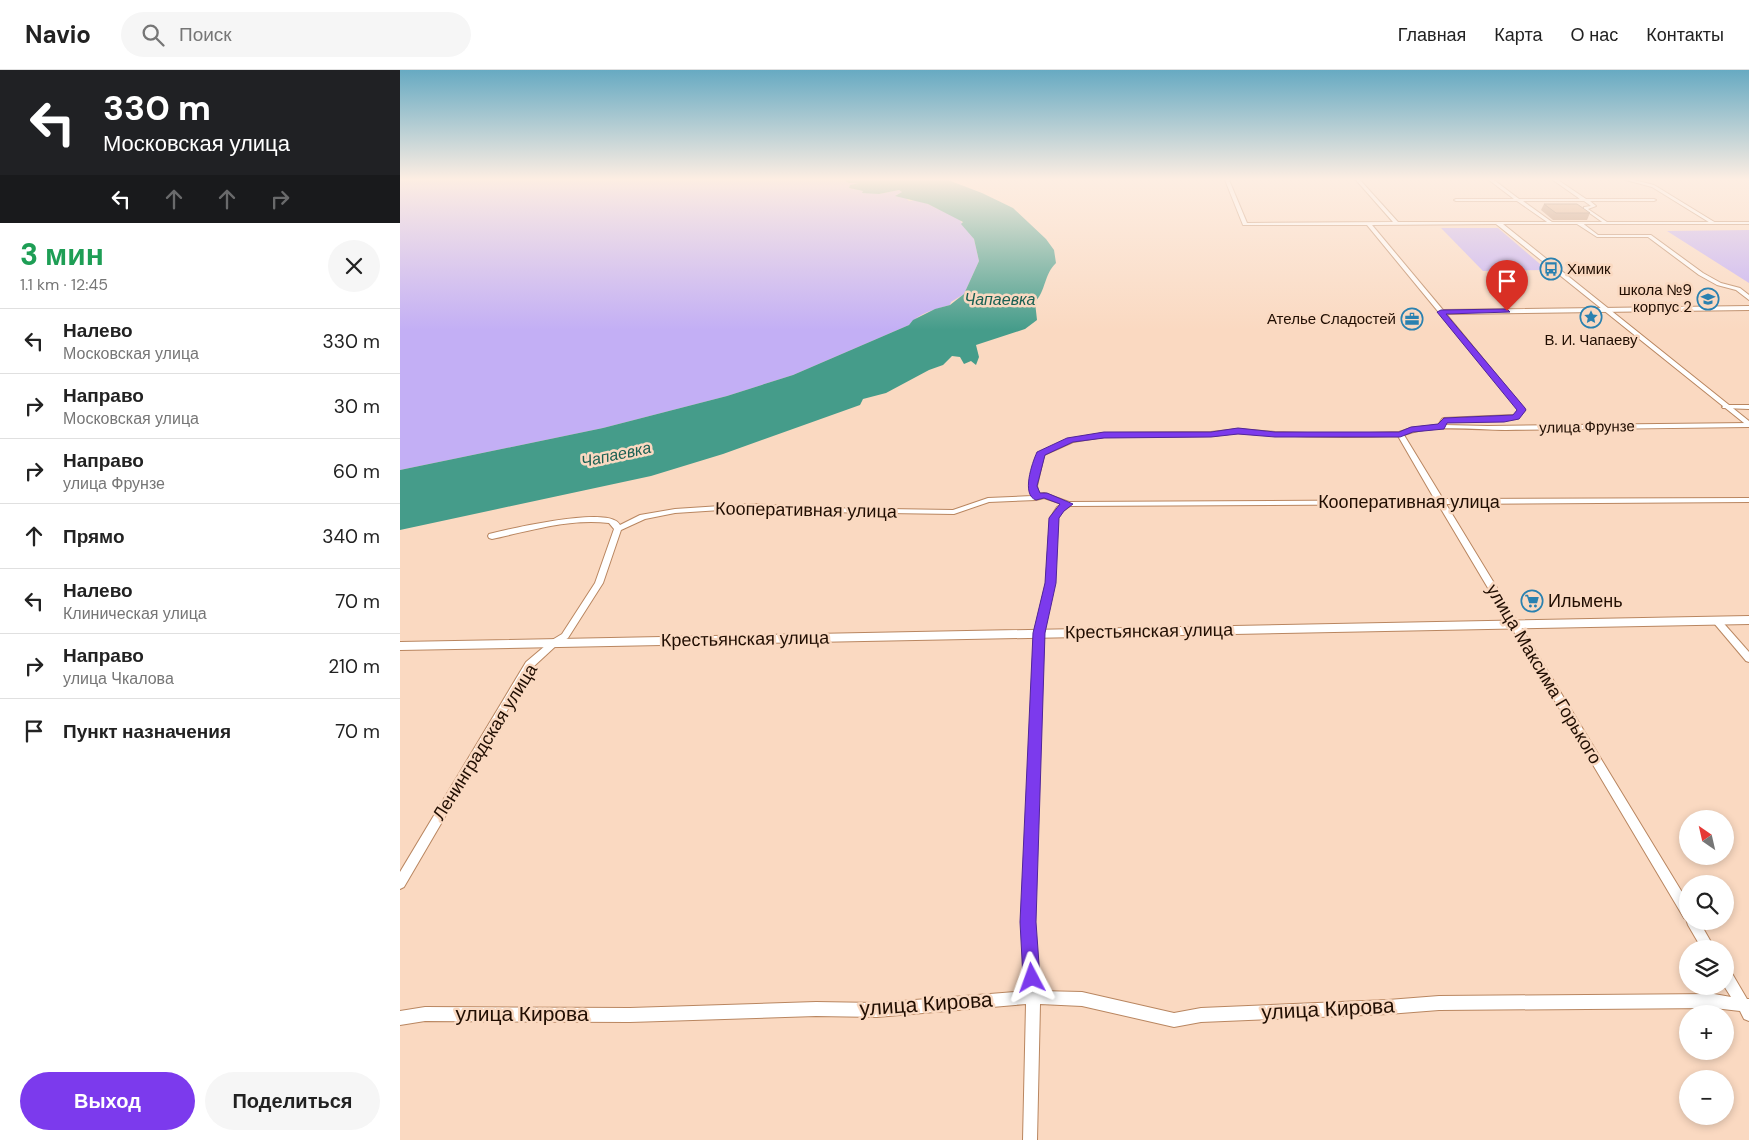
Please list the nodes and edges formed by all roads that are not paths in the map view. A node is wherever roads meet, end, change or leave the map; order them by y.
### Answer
1 (1375, 230) edge
2 (1505, 230) edge
3 (1589, 230) edge
4 (1749, 298) edge
5 (1749, 308) edge
6 (1605, 310) junction
7 (1441, 312) junction
8 (1725, 407) junction
9 (1749, 407) edge
10 (1522, 410) joint
11 (1749, 425) edge
12 (1441, 427) junction
13 (1400, 434) junction
14 (1036, 498) junction
15 (1749, 500) edge
16 (1439, 501) junction
17 (1068, 504) junction
18 (618, 529) junction
19 (492, 536) dead end
20 (1716, 620) junction
21 (1749, 620) edge
22 (1512, 624) junction
23 (1039, 633) junction
24 (555, 642) junction
25 (400, 646) edge
26 (1749, 658) edge
27 (400, 883) edge
28 (1679, 899) edge
29 (1734, 988) edge
30 (1033, 996) junction
31 (1748, 1009) edge
32 (400, 1018) edge
33 (1030, 1140) edge

1 - 7 street
2 - 6 street
3 - 4 street
5 - 6 street
6 - 7 street
6 - 8 street
7 - 10 street
8 - 9 street
8 - 11 street
10 - 12 street
11 - 12 street, улица Фрунзе
12 - 13 street, улица Фрунзе
13 - 14 street, улица Фрунзе
13 - 16 street, улица Максима Горького
14 - 17 street
14 - 18 street, Кооперативная улица
15 - 16 street, Кооперативная улица
16 - 17 street, Кооперативная улица
16 - 22 street, улица Максима Горького
17 - 23 street
18 - 19 street
18 - 24 street, Ленинградская улица
20 - 21 street, Крестьянская улица
20 - 22 street, Крестьянская улица
20 - 26 street
22 - 23 street, Крестьянская улица
22 - 28 street, улица Максима Горького
23 - 24 street, Крестьянская улица
23 - 30 street
24 - 25 street, Крестьянская улица
24 - 27 street, Ленинградская улица
29 - 31 street
30 - 31 street, улица Кирова
30 - 32 street, улица Кирова
30 - 33 street

